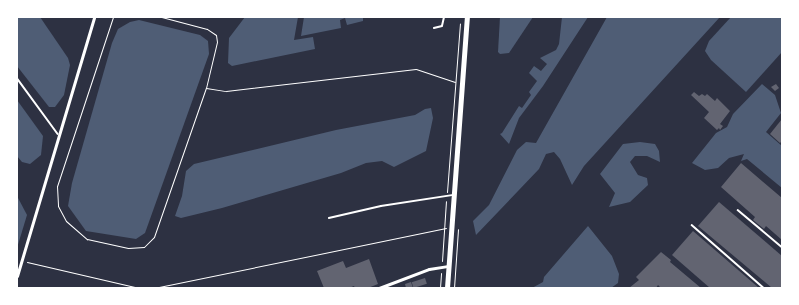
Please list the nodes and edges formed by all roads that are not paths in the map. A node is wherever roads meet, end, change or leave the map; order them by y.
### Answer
1 (94, 17) edge
2 (444, 17) edge
3 (467, 17) edge
4 (434, 28) dead end
5 (17, 78) edge
6 (58, 134) junction
7 (455, 194) junction
8 (738, 210) dead end
9 (329, 218) dead end
10 (692, 225) dead end
11 (782, 247) edge
12 (449, 266) junction
13 (17, 276) edge
14 (379, 288) edge
15 (447, 288) edge
16 (764, 288) edge

1 - 6 street
2 - 4 lane
3 - 7 main road
5 - 6 lane
6 - 13 street
7 - 9 lane
7 - 12 main road
8 - 11 lane
10 - 16 lane
12 - 14 street
12 - 15 main road

